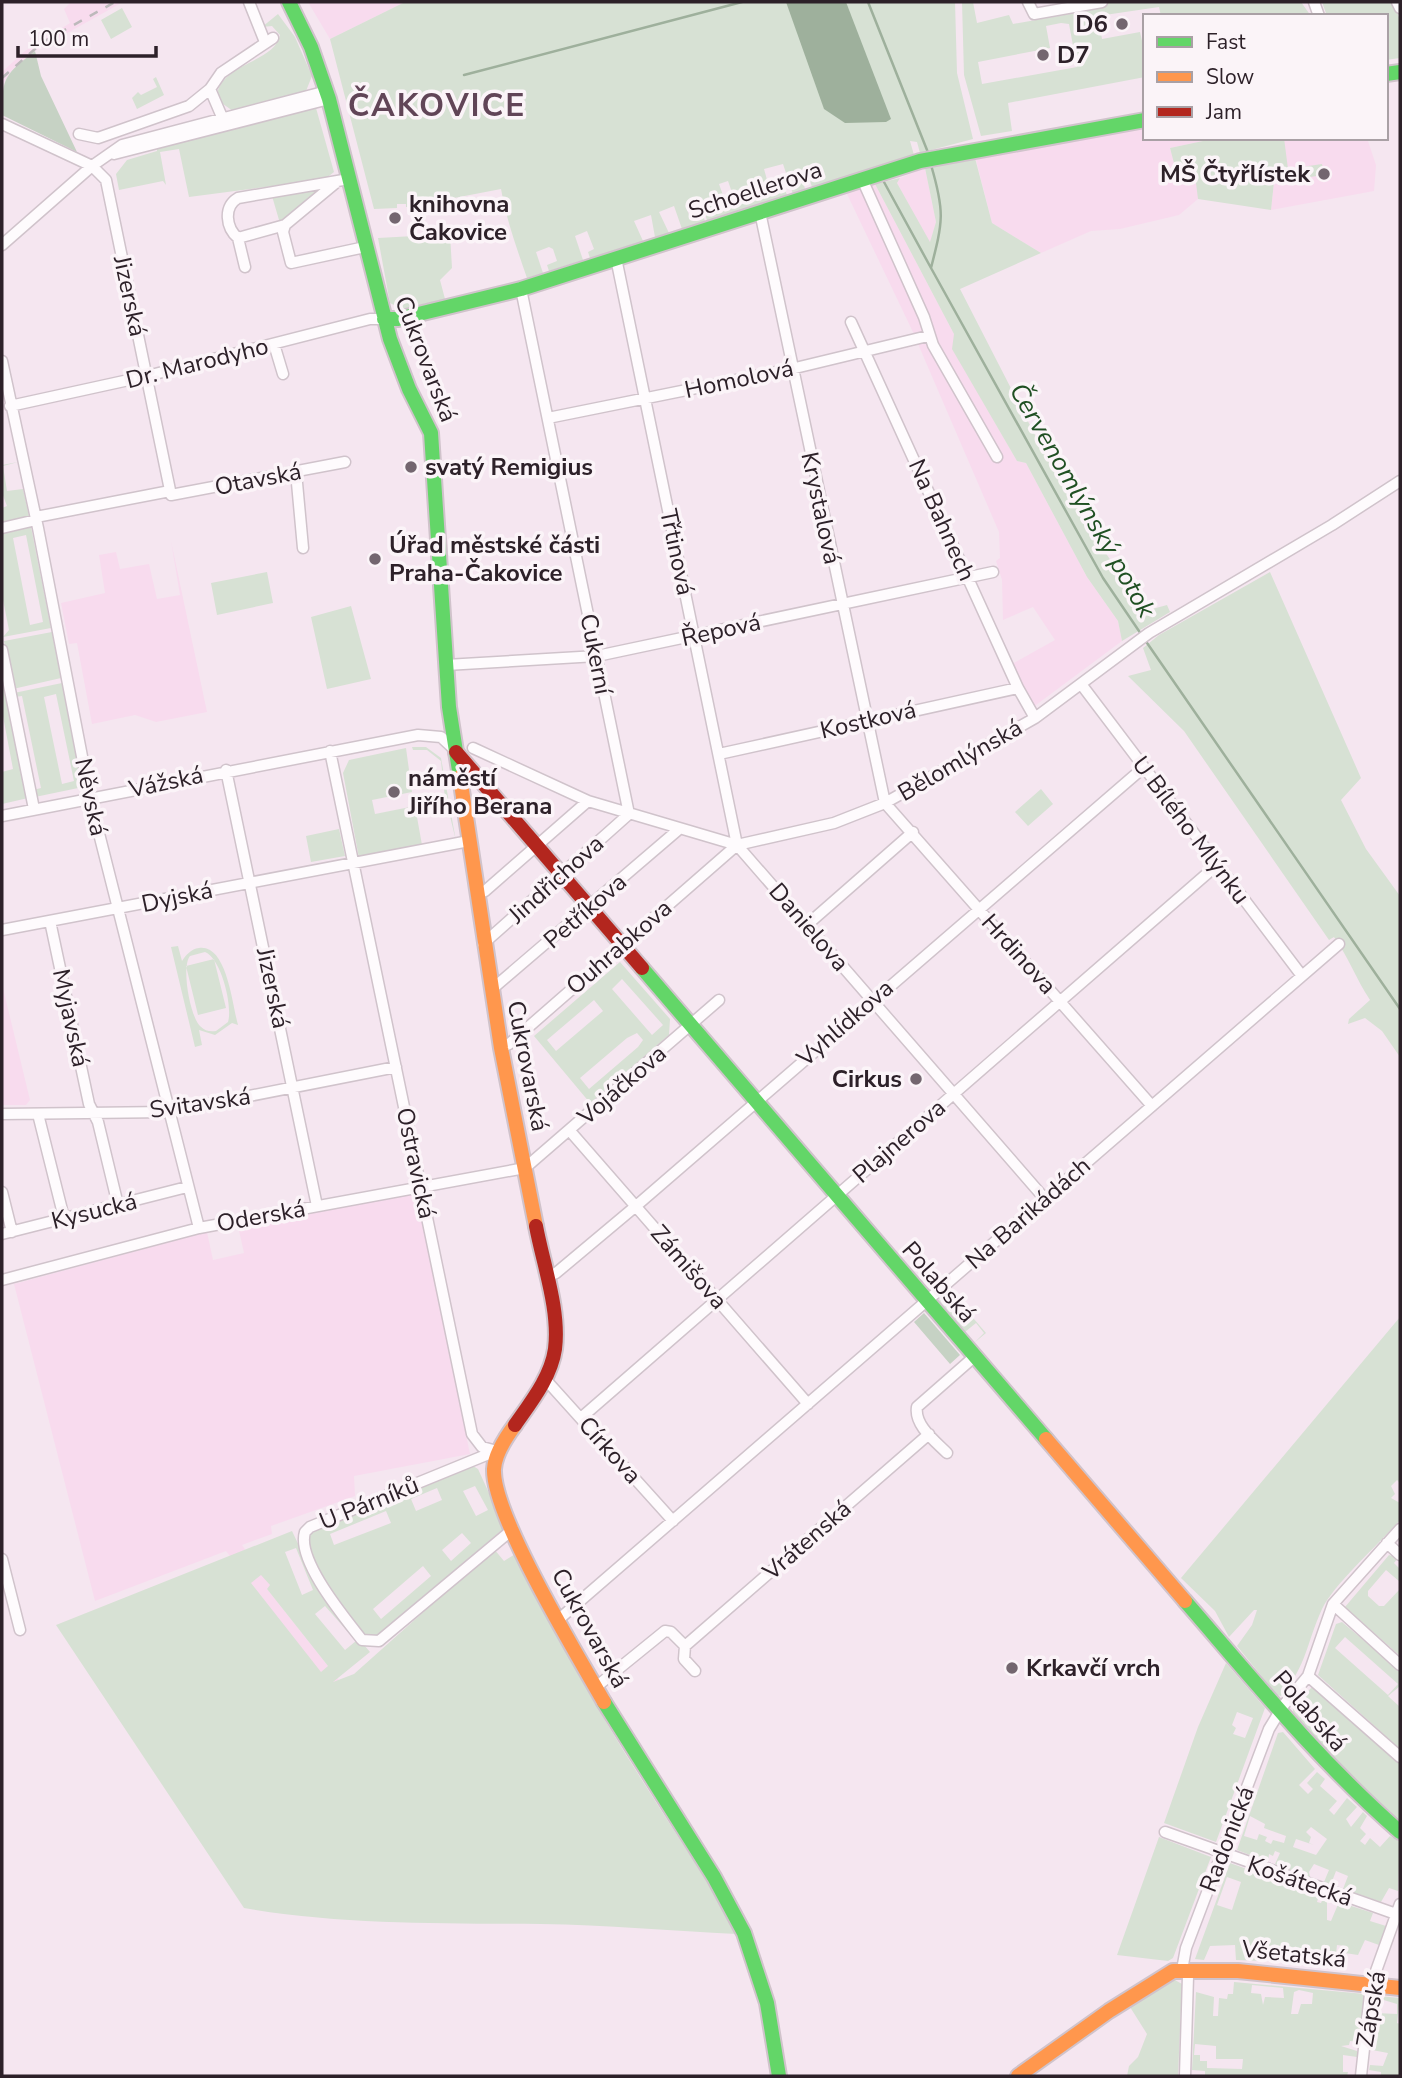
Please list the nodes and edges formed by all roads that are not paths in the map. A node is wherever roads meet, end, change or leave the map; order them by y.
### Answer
1 (249, 2) edge
2 (289, 2) edge
3 (1028, 2) edge
4 (1102, 2) edge
5 (1397, 2) edge
6 (1400, 8) edge
7 (210, 89) junction
8 (328, 95) junction
9 (1143, 120) edge
10 (224, 123) junction
11 (2, 124) edge
12 (79, 134) dead end
13 (110, 155) junction
14 (92, 166) junction
15 (862, 179) junction
16 (106, 180) junction
17 (344, 180) junction
18 (760, 212) junction
19 (285, 225) junction
20 (239, 238) junction
21 (2, 245) edge
22 (365, 247) junction
23 (616, 258) junction
24 (245, 267) dead end
25 (521, 289) junction
26 (384, 318) junction
27 (851, 322) dead end
28 (928, 335) junction
29 (274, 344) junction
30 (865, 350) junction
31 (2, 361) edge
32 (791, 369) junction
33 (283, 374) dead end
34 (147, 376) junction
35 (645, 398) junction
36 (10, 406) junction
37 (548, 418) junction
38 (997, 457) dead end
39 (345, 462) dead end
40 (296, 472) junction
41 (1400, 481) edge
42 (171, 493) junction
43 (36, 519) junction
44 (2, 527) edge
45 (303, 548) dead end
46 (993, 572) dead end
47 (968, 578) junction
48 (841, 604) junction
49 (695, 636) junction
50 (2, 650) edge
51 (597, 656) junction
52 (446, 665) junction
53 (1081, 684) junction
54 (1018, 688) junction
55 (1035, 718) junction
56 (866, 719) junction
57 (473, 748) dead end
58 (330, 751) junction
59 (456, 751) junction
60 (719, 754) junction
61 (1143, 768) junction
62 (226, 770) junction
63 (90, 797) junction
64 (588, 801) junction
65 (885, 803) junction
66 (34, 809) junction
67 (629, 814) junction
68 (2, 816) edge
69 (678, 830) junction
70 (912, 832) junction
71 (469, 841) junction
72 (737, 845) junction
73 (536, 846) junction
74 (351, 862) junction
75 (1217, 865) junction
76 (560, 875) junction
77 (251, 882) junction
78 (476, 895) junction
79 (589, 908) junction
80 (978, 908) junction
81 (117, 910) junction
82 (50, 921) junction
83 (808, 924) junction
84 (2, 930) edge
85 (484, 944) junction
86 (1339, 944) dead end
87 (620, 945) junction
88 (1302, 976) junction
89 (491, 990) junction
90 (719, 1000) dead end
91 (873, 1000) junction
92 (1060, 1000) junction
93 (690, 1026) junction
94 (501, 1048) junction
95 (396, 1067) junction
96 (293, 1089) junction
97 (954, 1093) junction
98 (755, 1102) junction
99 (1152, 1106) junction
100 (168, 1112) junction
101 (2, 1114) edge
102 (38, 1114) junction
103 (94, 1114) junction
104 (570, 1130) junction
105 (525, 1168) junction
106 (187, 1187) junction
107 (421, 1187) junction
108 (2, 1192) edge
109 (835, 1196) junction
110 (1045, 1199) junction
111 (118, 1205) junction
112 (317, 1206) junction
113 (636, 1206) junction
114 (64, 1218) junction
115 (199, 1228) junction
116 (7, 1233) edge
117 (546, 1277) junction
118 (2, 1280) edge
119 (717, 1300) junction
120 (926, 1301) junction
121 (974, 1357) junction
122 (546, 1380) junction
123 (808, 1404) junction
124 (582, 1417) junction
125 (929, 1434) junction
126 (497, 1451) junction
127 (947, 1453) dead end
128 (673, 1521) junction
129 (513, 1529) junction
130 (1400, 1529) edge
131 (1387, 1543) junction
132 (1400, 1555) edge
133 (2, 1559) edge
134 (1333, 1604) junction
135 (558, 1620) junction
136 (20, 1630) dead end
137 (685, 1646) junction
138 (1400, 1665) edge
139 (695, 1671) dead end
140 (1308, 1676) junction
141 (596, 1687) junction
142 (1280, 1711) junction
143 (1400, 1757) edge
144 (1165, 1832) dead end
145 (1400, 1832) edge
146 (1221, 1853) junction
147 (1398, 1909) edge
148 (1182, 1970) junction
149 (1371, 1984) junction
150 (1400, 1988) edge
151 (779, 2076) edge
152 (1018, 2076) edge
153 (1185, 2076) edge
154 (1361, 2076) edge

1 - 7 street
2 - 8 street, Cukrovarská
3 - 4 street
5 - 6 street
7 - 10 street
7 - 12 street
8 - 10 street
8 - 17 street, Cukrovarská
9 - 15 street, Schoellerova
10 - 13 street
11 - 14 street
13 - 14 street
13 - 16 street, Jizerská
14 - 16 street
14 - 21 street
15 - 18 street, Schoellerova
15 - 28 street
16 - 34 street, Jizerská
17 - 19 street
17 - 20 street
17 - 22 street, Cukrovarská
18 - 23 street, Schoellerova
18 - 32 street, Krystalová
19 - 20 street
19 - 22 street
20 - 24 street
22 - 26 street, Cukrovarská
23 - 25 street, Schoellerova
23 - 35 street, Třtinová
25 - 26 street, Schoellerova
25 - 37 street, Cukerní
26 - 29 street, Dr. Marodyho
26 - 52 street, Cukrovarská
27 - 30 street, Na Bahnech
28 - 30 street, Homolová
28 - 38 street
29 - 33 street
29 - 34 street, Dr. Marodyho
30 - 32 street, Homolová
30 - 47 street, Na Bahnech
31 - 36 street, Něvská
32 - 35 street, Homolová
32 - 48 street, Krystalová
34 - 36 street, Dr. Marodyho
34 - 42 street, Jizerská
35 - 37 street, Homolová
35 - 49 street, Třtinová
36 - 43 street, Něvská
37 - 51 street, Cukerní
39 - 40 street, Otavská
40 - 42 street, Otavská
40 - 45 street
41 - 53 street, Bělomlýnská
42 - 43 street, Otavská
43 - 44 street, Otavská
43 - 63 street, Něvská
46 - 47 street, Řepová
47 - 48 street, Řepová
47 - 54 street, Na Bahnech
48 - 49 street, Řepová
48 - 56 street, Krystalová
49 - 51 street, Řepová
49 - 60 street, Třtinová
50 - 66 street
51 - 52 street, Řepová
51 - 67 street, Cukerní
52 - 59 street, Cukrovarská
53 - 55 street, Bělomlýnská
53 - 61 street, U Bílého Mlýnku
54 - 55 street, Na Bahnech
54 - 56 street, Kostková
55 - 65 street, Bělomlýnská
56 - 60 street, Kostková
56 - 65 street, Krystalová
57 - 64 street, Bělomlýnská
58 - 59 street
58 - 62 street, Vážská
58 - 74 street
59 - 71 street, Cukrovarská
59 - 73 street, Polabská
60 - 72 street, Třtinová
61 - 75 street, U Bílého Mlýnku
61 - 80 street, Vyhlídkova
62 - 63 street, Vážská
62 - 77 street, Jizerská
63 - 66 street, Vážská
63 - 81 street, Něvská
64 - 67 street, Bělomlýnská
64 - 73 street
65 - 70 street, Hrdinova
65 - 72 street, Bělomlýnská
66 - 68 street, Vážská
67 - 69 street, Bělomlýnská
67 - 76 street, Jindřichova
69 - 72 street, Bělomlýnská
69 - 79 street, Petříkova
70 - 80 street, Hrdinova
70 - 83 street
71 - 74 street
71 - 78 street, Cukrovarská
72 - 83 street, Danielova
72 - 87 street, Ouhrabkova
73 - 76 street, Polabská
73 - 78 street
74 - 77 street, Dyjská
74 - 95 street, Ostravická
75 - 88 street, U Bílého Mlýnku
75 - 92 street, Plajnerova
76 - 79 street, Polabská
76 - 85 street, Jindřichova
77 - 81 street, Dyjská
77 - 96 street, Jizerská
78 - 85 street, Cukrovarská
79 - 87 street, Polabská
79 - 89 street, Petříkova
80 - 91 street, Vyhlídkova
80 - 92 street, Hrdinova
81 - 82 street, Dyjská
81 - 100 street, Něvská
82 - 84 street, Dyjská
82 - 103 street, Myjavská
83 - 91 street, Danielova
85 - 89 street, Cukrovarská
86 - 88 street, Na Barikádách
87 - 93 street, Polabská
87 - 94 street, Ouhrabkova
88 - 99 street, Na Barikádách
89 - 94 street, Cukrovarská
90 - 93 street, Vojáčkova
91 - 97 street, Danielova
91 - 98 street, Vyhlídkova
92 - 97 street, Plajnerova
92 - 99 street, Hrdinova
93 - 98 street, Polabská
93 - 104 street, Vojáčkova
94 - 105 street, Cukrovarská
95 - 96 street, Svitavská
95 - 107 street, Ostravická
96 - 100 street, Svitavská
96 - 112 street, Jizerská
97 - 109 street, Plajnerova
97 - 110 street, Danielova
98 - 109 street, Polabská
98 - 113 street, Vyhlídkova
99 - 110 street, Na Barikádách
100 - 103 street, Svitavská
100 - 106 street, Něvská
101 - 102 street, Svitavská
102 - 103 street, Svitavská
102 - 114 street
103 - 111 street, Myjavská
104 - 105 street, Vojáčkova
104 - 113 street, Zámišova
105 - 107 street, Oderská
105 - 117 street, Cukrovarská
106 - 111 street, Kysucká
106 - 115 street, Něvská
107 - 112 street, Oderská
107 - 126 street, Ostravická
108 - 116 street
109 - 119 street, Plajnerova
109 - 120 street, Polabská
110 - 120 street, Na Barikádách
111 - 114 street, Kysucká
112 - 115 street, Oderská
113 - 117 street, Vyhlídkova
113 - 119 street, Zámišova
114 - 116 street, Kysucká
115 - 118 street, Oderská
117 - 122 street, Cukrovarská
119 - 123 street, Zámišova
119 - 124 street, Plajnerova
120 - 121 street, Polabská
120 - 123 street, Na Barikádách
121 - 125 street
121 - 142 street, Polabská
122 - 124 street, Církova
122 - 126 street, Cukrovarská
123 - 128 street, Na Barikádách
124 - 128 street, Církova
125 - 127 street
125 - 137 street, Vrátenská
126 - 129 street, Cukrovarská
126 - 129 street, U Párníků
128 - 135 street, Na Barikádách
129 - 135 street, Cukrovarská
130 - 131 street
131 - 132 street
131 - 134 street
133 - 136 street
134 - 138 street
134 - 140 street, Radonická
135 - 141 street, Cukrovarská
137 - 139 street
137 - 141 street
140 - 142 street, Radonická
140 - 143 street
141 - 151 street, Cukrovarská
142 - 145 street, Polabská
142 - 146 street, Radonická
144 - 146 street, Košátecká
146 - 147 street, Košátecká
146 - 148 street, Radonická
147 - 149 street, Zápská
148 - 149 street, Všetatská
148 - 152 street
148 - 153 street
149 - 150 street, Všetatská
149 - 154 street, Zápská

